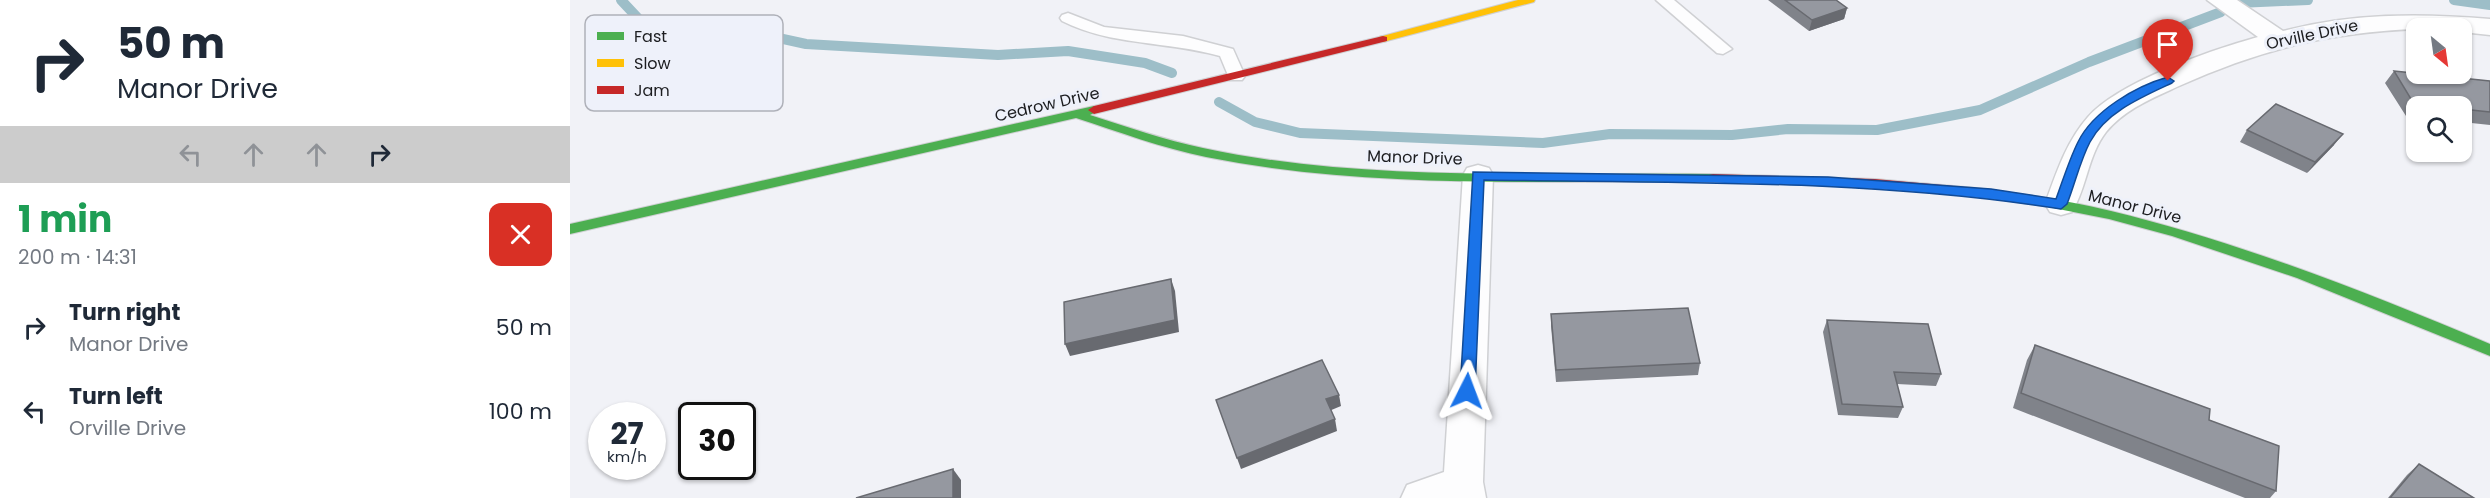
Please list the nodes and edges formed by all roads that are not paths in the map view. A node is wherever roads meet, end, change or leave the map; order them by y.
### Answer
1 (1530, 0) edge
2 (1664, 0) edge
3 (2220, 0) edge
4 (1068, 18) dead end
5 (2490, 27) edge
6 (2276, 39) junction
7 (1723, 49) dead end
8 (1236, 76) junction
9 (1076, 114) junction
10 (1478, 175) junction
11 (2061, 204) junction
12 (570, 229) edge
13 (2490, 350) edge
14 (1465, 490) edge
15 (1421, 498) edge

1 - 8 street, Cedrow Drive
2 - 7 lane
3 - 6 street
4 - 8 lane
5 - 6 street, Orville Drive
6 - 11 street, Orville Drive
8 - 9 street, Cedrow Drive
9 - 10 street, Manor Drive
9 - 12 street, Cedrow Drive
10 - 11 street, Manor Drive
10 - 14 street
11 - 13 street, Manor Drive
14 - 15 street

